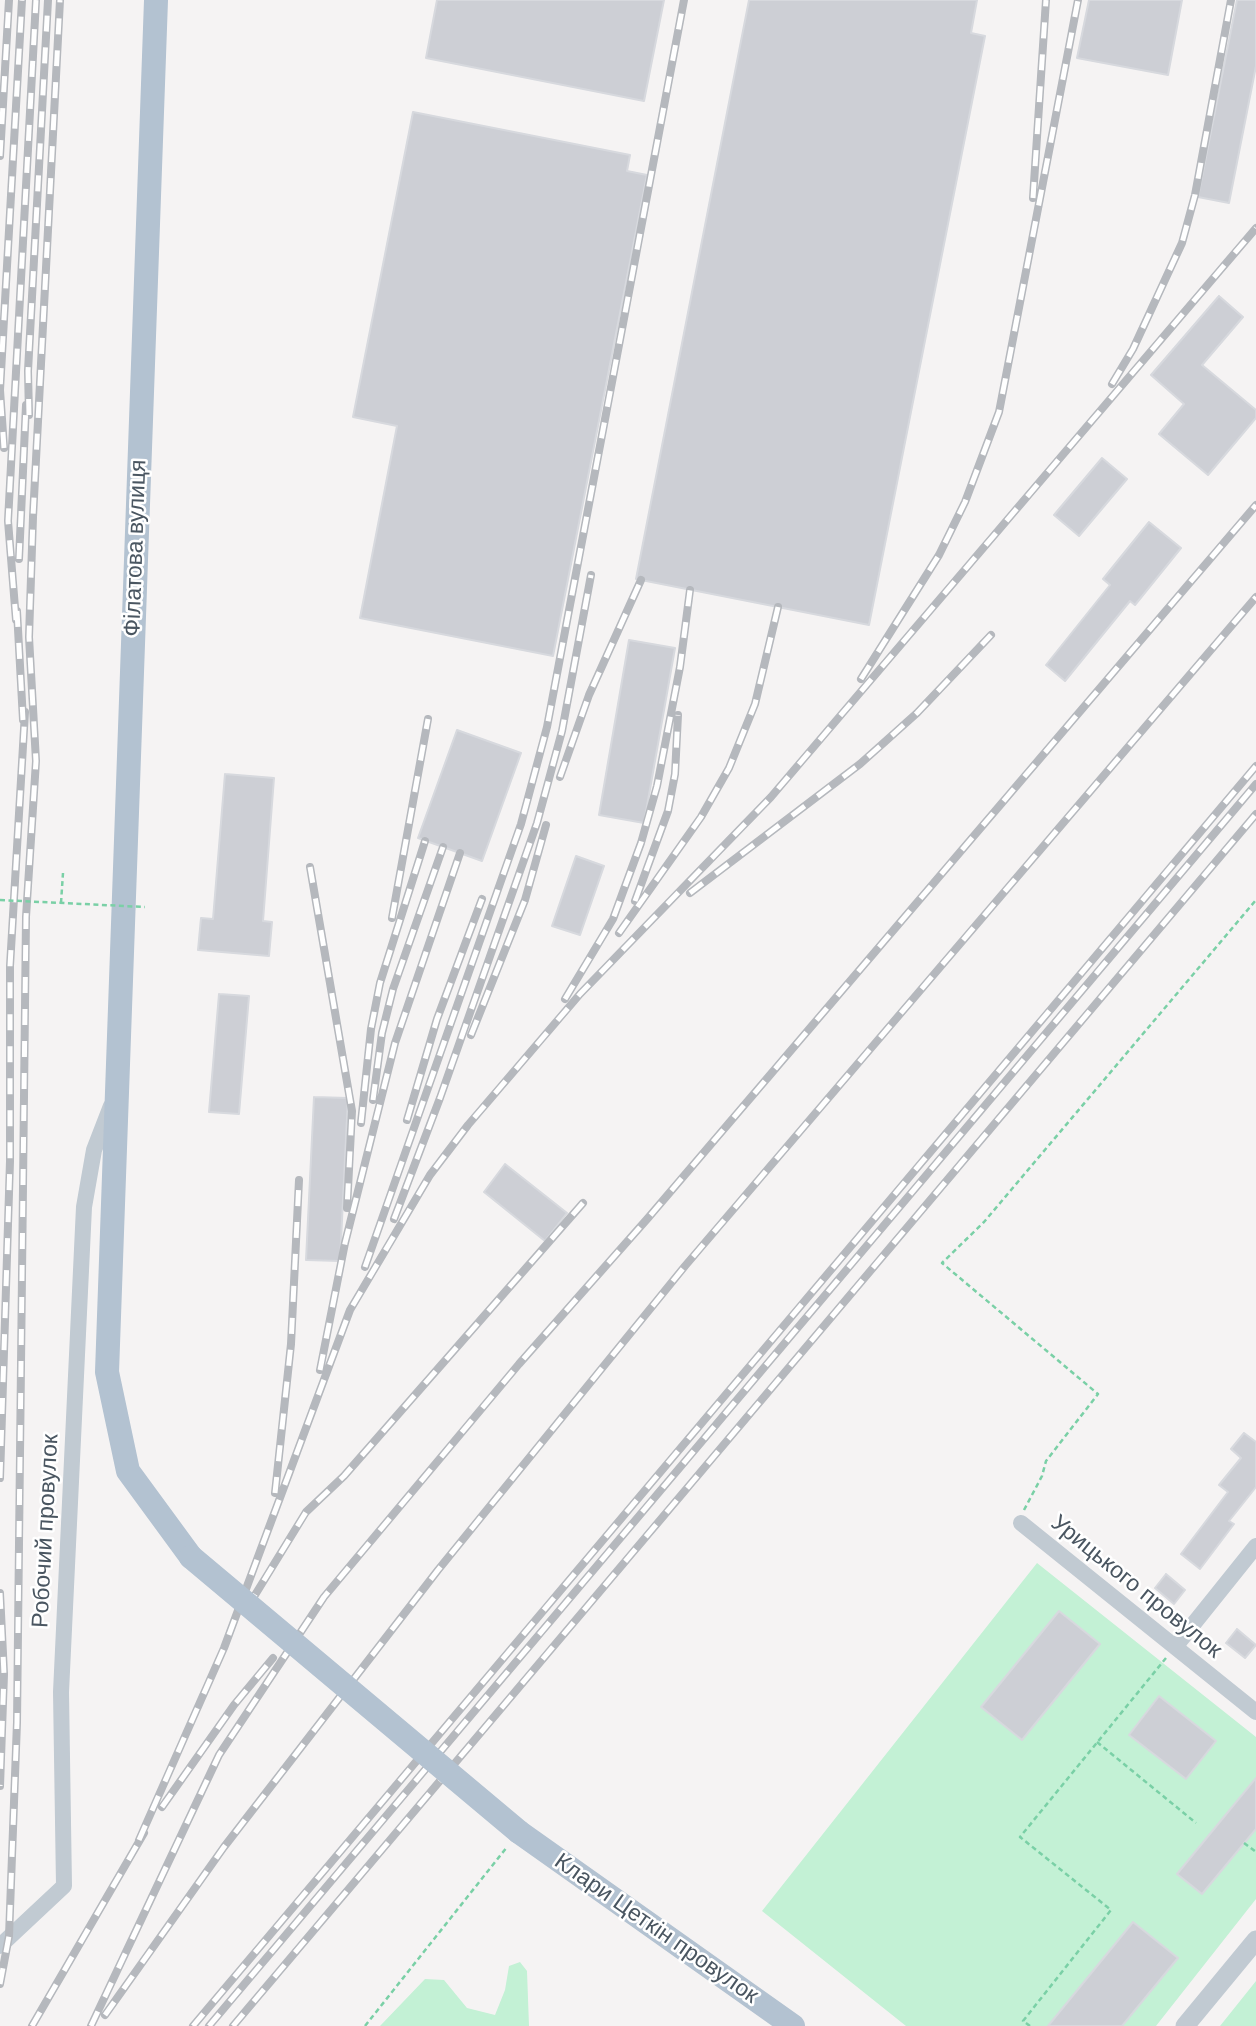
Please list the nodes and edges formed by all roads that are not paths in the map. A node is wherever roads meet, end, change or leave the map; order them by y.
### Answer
1 (156, 0) edge
2 (116, 1096) junction
3 (86, 1197) junction
4 (113, 1206) junction
5 (1021, 1523) road end
6 (1256, 1546) edge
7 (191, 1558) joint
8 (1175, 1647) junction
9 (1256, 1712) edge
10 (1256, 1940) edge
11 (0, 1946) edge
12 (793, 2026) edge
13 (1185, 2026) edge

1 - 2 main road, Філатова вулиця
2 - 3 street, Робочий провулок
2 - 4 main road, Філатова вулиця
3 - 4 street
3 - 11 street, Робочий провулок
4 - 7 main road, Філатова вулиця
5 - 8 street, Урицького провулок
6 - 8 street
7 - 12 main road, Клари Цеткін провулок, bridge
8 - 9 street, Урицького провулок
10 - 13 street

